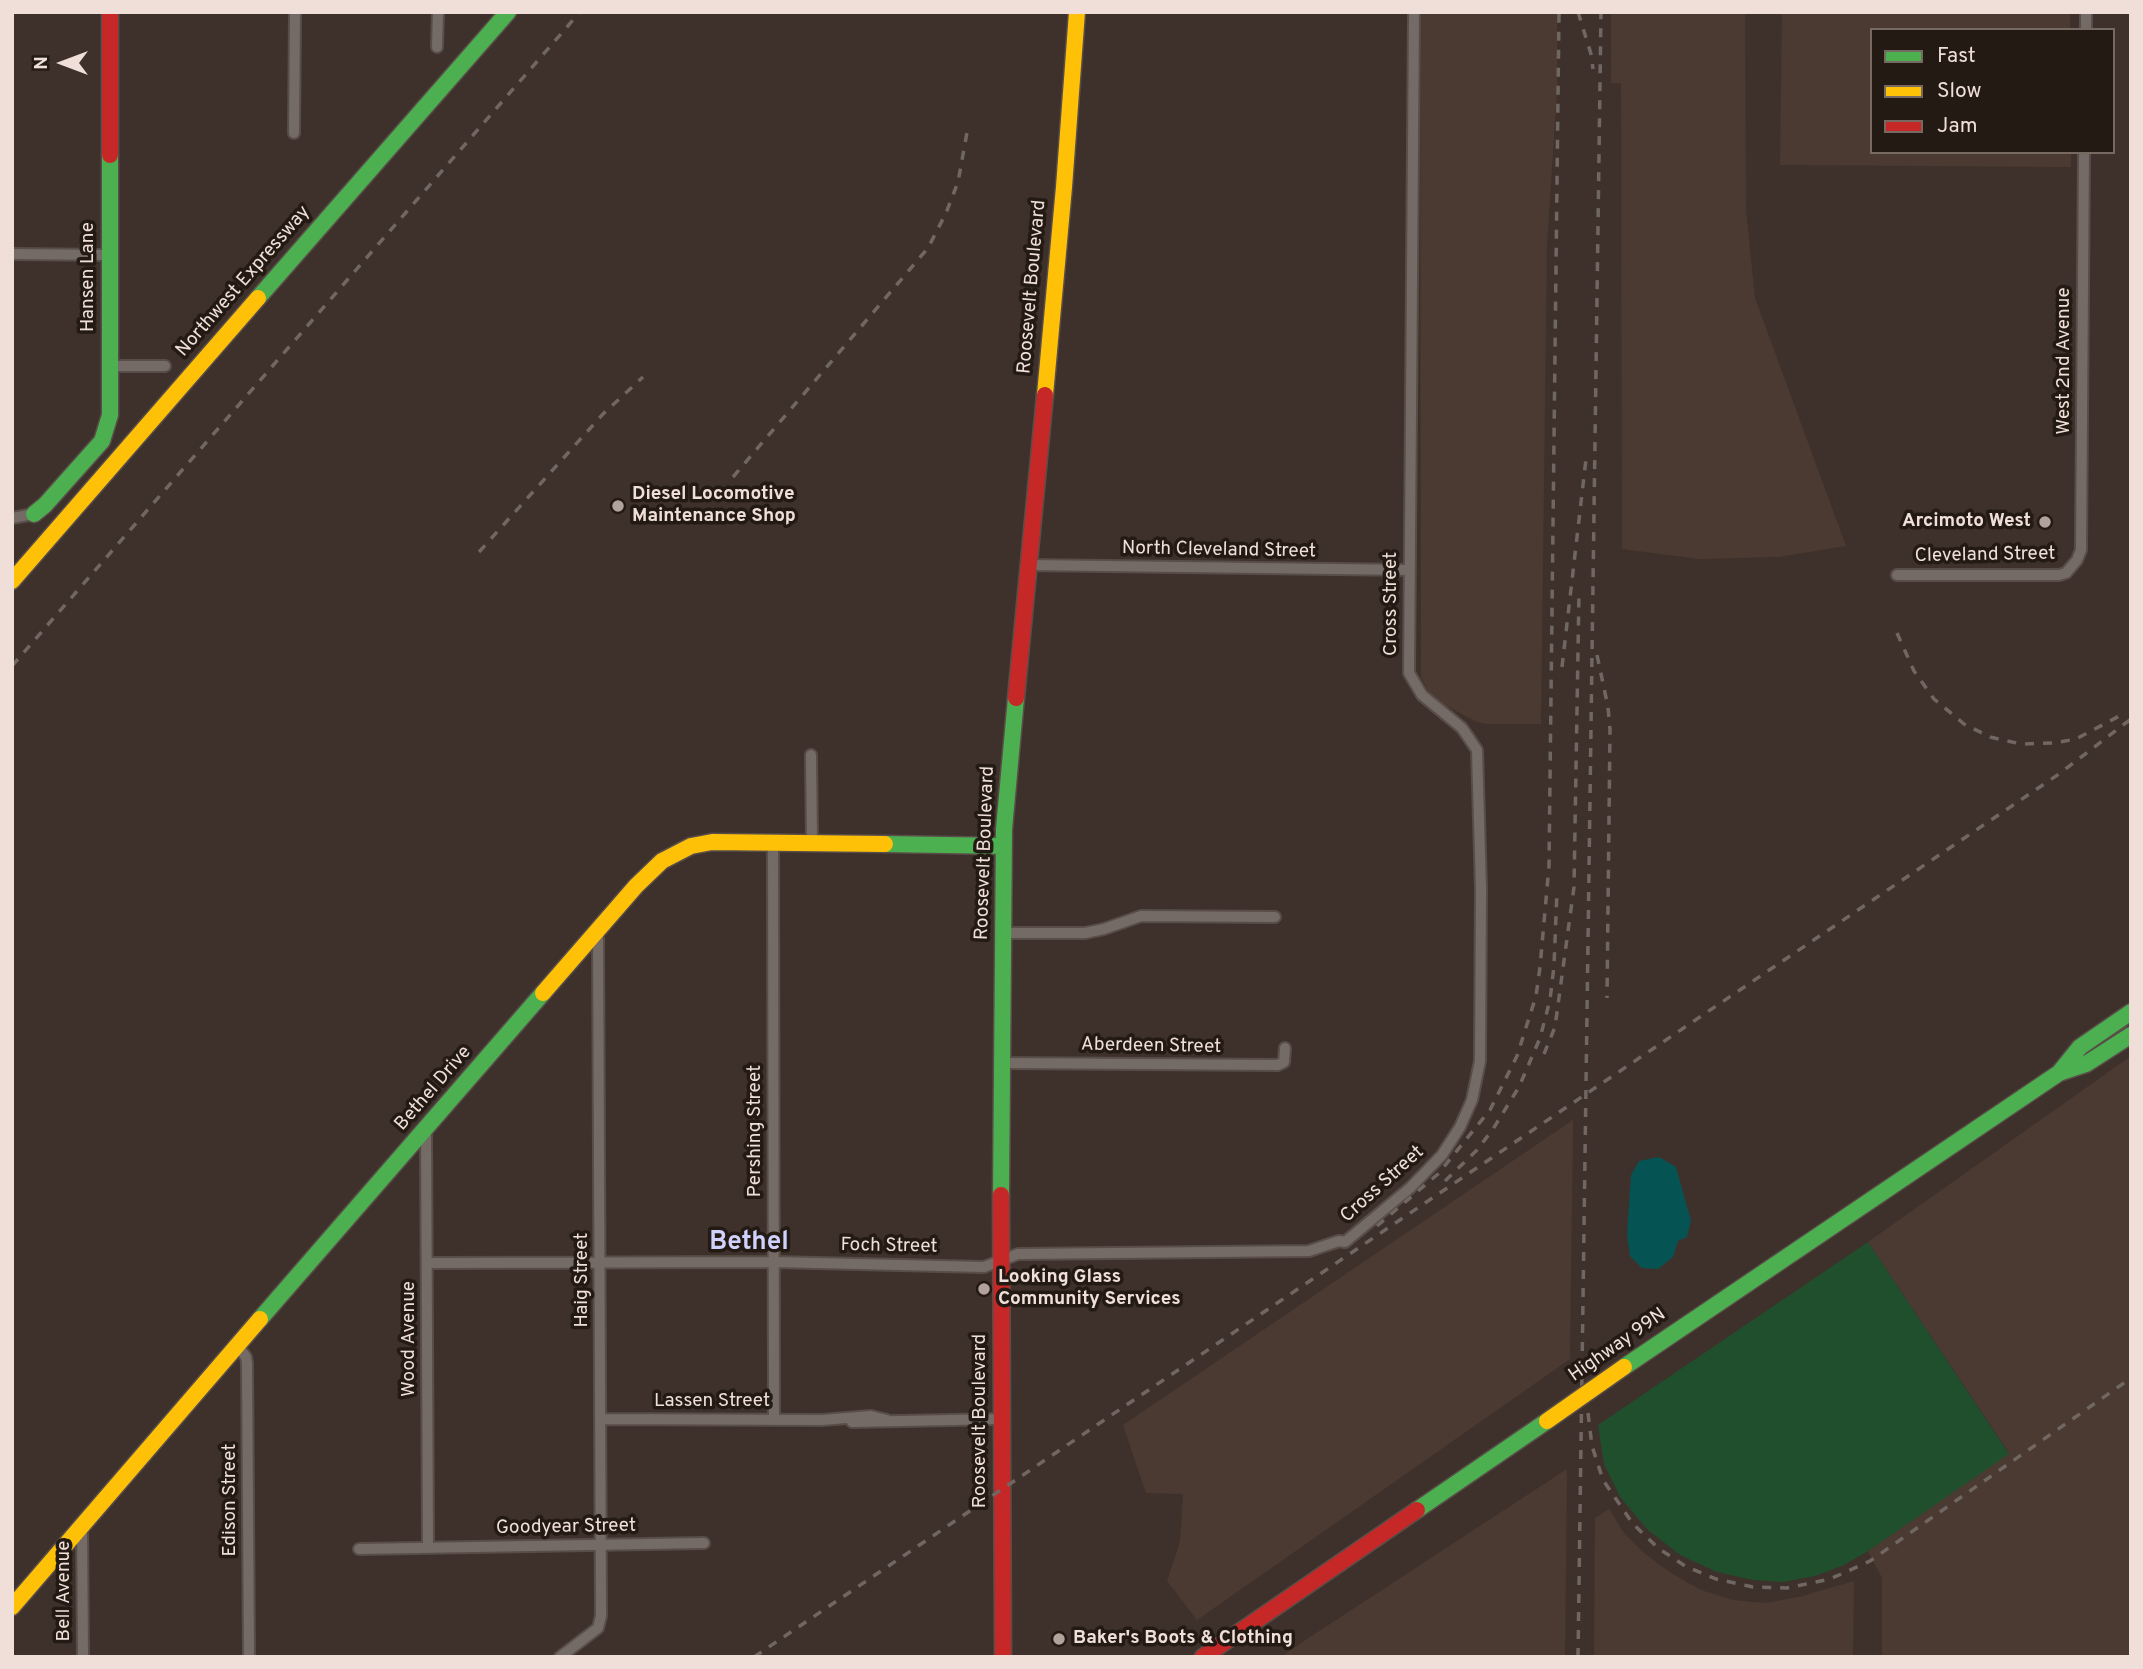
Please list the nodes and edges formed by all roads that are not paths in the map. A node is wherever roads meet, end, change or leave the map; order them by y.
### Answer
1 (110, 12) edge
2 (295, 12) edge
3 (438, 12) edge
4 (508, 12) edge
5 (1077, 12) edge
6 (1414, 12) edge
7 (437, 47) dead end
8 (295, 132) dead end
9 (2084, 154) edge
10 (12, 254) edge
11 (110, 255) junction
12 (110, 366) junction
13 (165, 366) dead end
14 (34, 514) joint
15 (12, 518) edge
16 (1028, 565) junction
17 (2071, 568) joint
18 (1410, 570) junction
19 (1896, 575) dead end
20 (12, 581) edge
21 (811, 755) dead end
22 (773, 842) junction
23 (812, 842) junction
24 (1004, 846) junction
25 (1275, 917) dead end
26 (597, 931) junction
27 (1004, 933) junction
28 (2131, 1012) edge
29 (2131, 1035) edge
30 (1285, 1048) dead end
31 (1003, 1063) junction
32 (2059, 1073) junction
33 (426, 1129) junction
34 (1345, 1242) joint
35 (1001, 1261) junction
36 (774, 1262) junction
37 (428, 1263) junction
38 (600, 1263) junction
39 (237, 1346) junction
40 (601, 1419) junction
41 (1002, 1419) junction
42 (774, 1420) junction
43 (82, 1524) junction
44 (704, 1543) dead end
45 (600, 1545) junction
46 (428, 1548) junction
47 (359, 1549) dead end
48 (12, 1607) edge
49 (83, 1657) edge
50 (249, 1657) edge
51 (559, 1657) edge
52 (1003, 1657) edge
53 (1203, 1657) edge

1 - 11 main road, Hansen Lane
2 - 8 street
3 - 7 street
4 - 20 main road, Northwest Expressway
5 - 16 main road, Roosevelt Boulevard
6 - 18 street, Cross Street
9 - 17 street, West 2nd Avenue
10 - 11 street
11 - 12 main road, Hansen Lane
12 - 13 street
12 - 14 main road, Hansen Lane
14 - 15 street
16 - 18 street, North Cleveland Street
16 - 24 main road, Roosevelt Boulevard
17 - 19 street, Cleveland Street
18 - 34 street, Cross Street
21 - 23 street
22 - 23 main road, Bethel Drive
22 - 26 main road, Bethel Drive
22 - 36 street, Pershing Street
23 - 24 main road, Bethel Drive
24 - 27 main road, Roosevelt Boulevard
25 - 27 street
26 - 33 main road, Bethel Drive
26 - 38 street, Haig Street
27 - 31 main road, Roosevelt Boulevard
28 - 32 main road
29 - 32 main road
30 - 31 street, Aberdeen Street
31 - 35 main road, Roosevelt Boulevard
32 - 53 main road, Highway 99N, bridge
33 - 37 street, Wood Avenue
33 - 39 main road, Bethel Drive
34 - 35 street, Foch Street
35 - 36 street, Foch Street
35 - 41 main road, Roosevelt Boulevard
36 - 38 street, Foch Street
36 - 42 street, Pershing Street
37 - 38 street, Foch Street
37 - 46 street, Wood Avenue
38 - 40 street, Haig Street
39 - 43 main road, Bethel Drive
39 - 50 street, Edison Street
40 - 42 street, Lassen Street
40 - 45 street, Haig Street
41 - 42 street, Lassen Street
41 - 52 main road, Roosevelt Boulevard
43 - 48 main road, Bethel Drive
43 - 49 street, Bell Avenue
44 - 45 street, Goodyear Street
45 - 46 street, Goodyear Street
45 - 51 street, Haig Street
46 - 47 street, Goodyear Street

